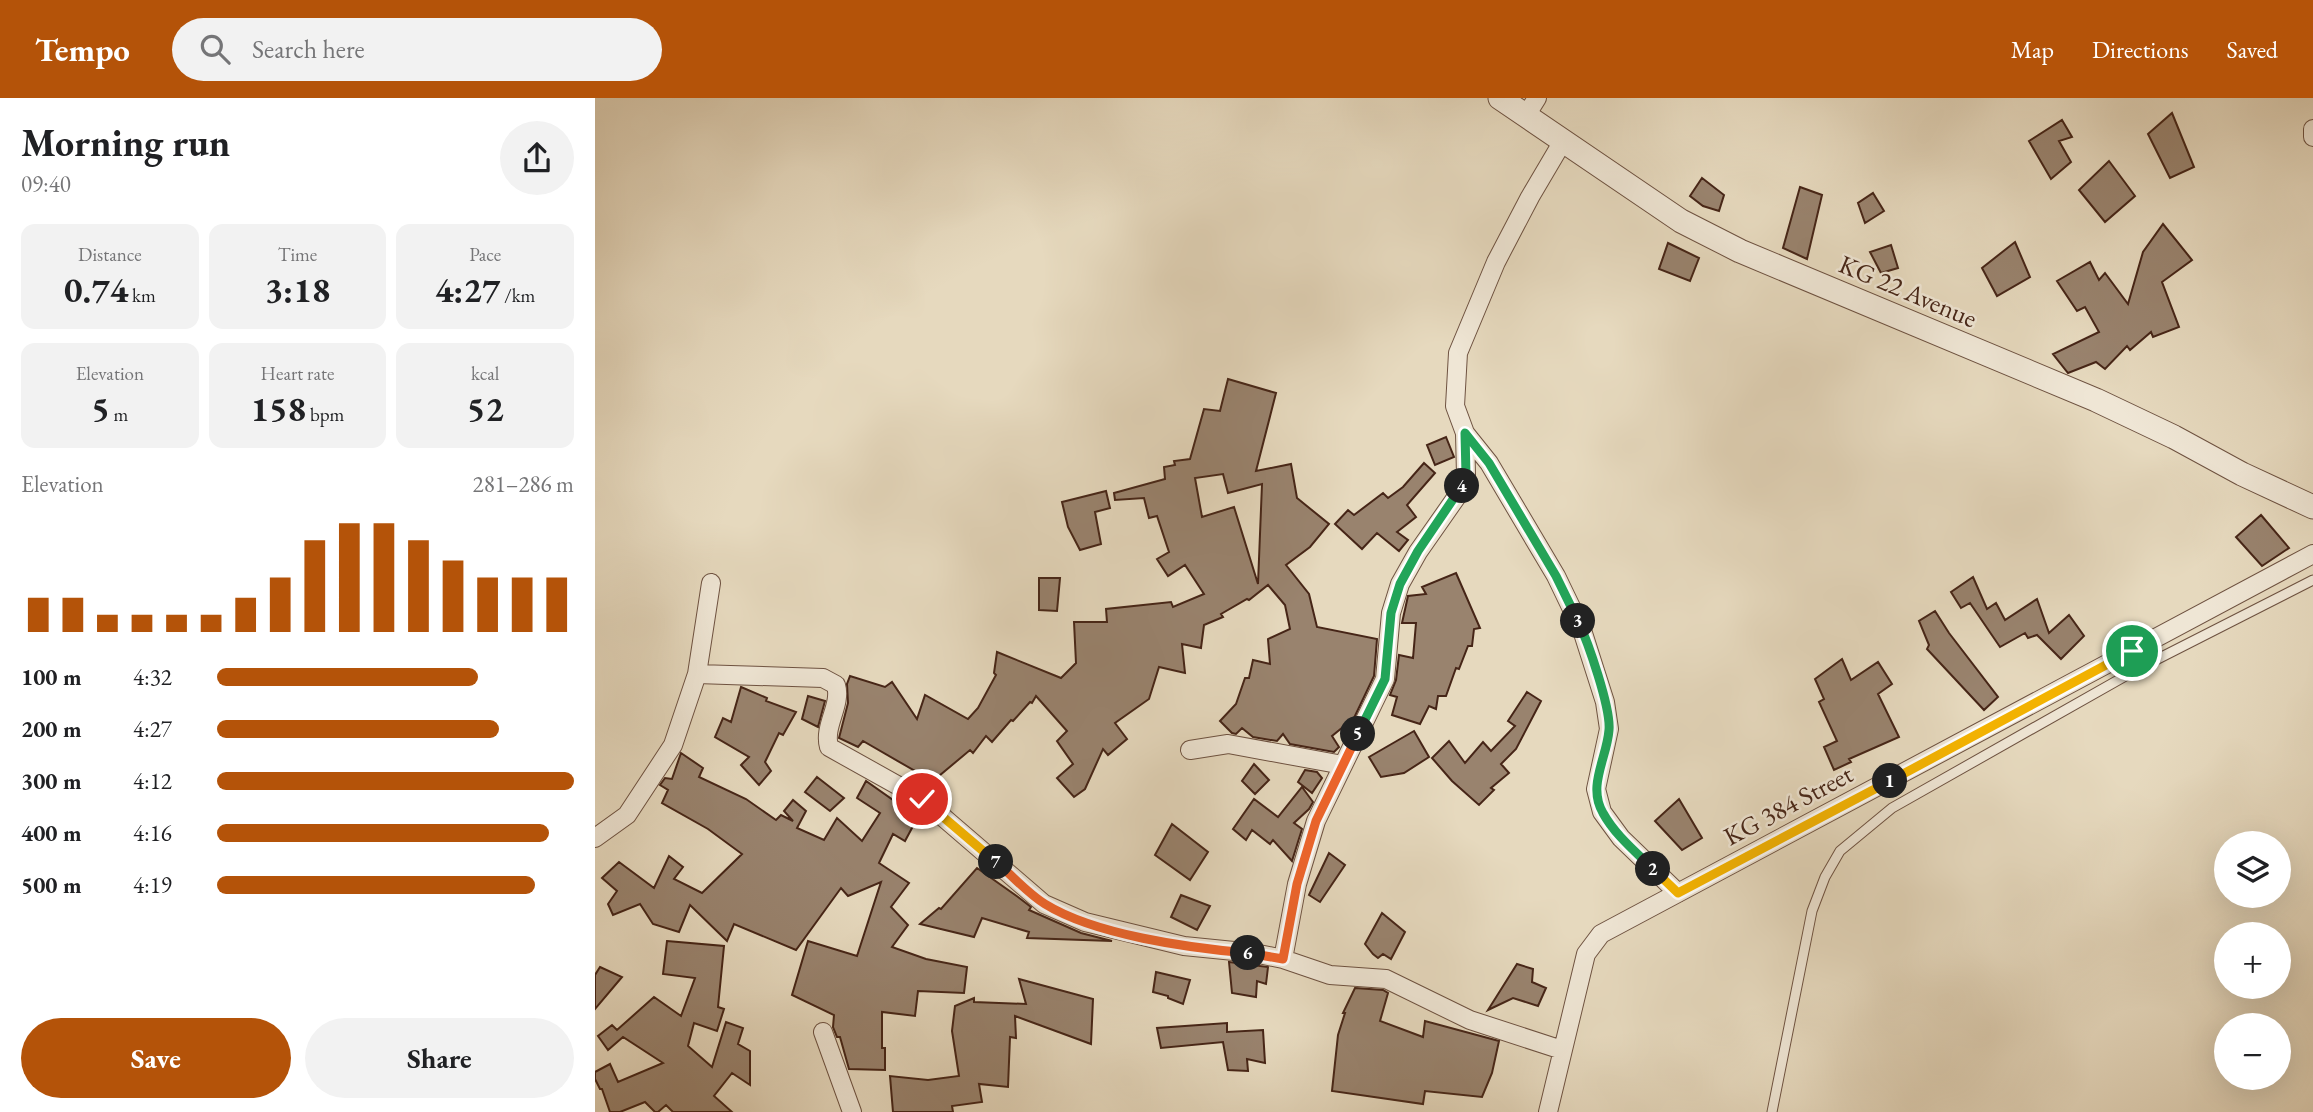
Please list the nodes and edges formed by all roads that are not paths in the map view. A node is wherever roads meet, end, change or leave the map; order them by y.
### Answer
1 (1500, 98) edge
2 (1532, 106) edge
3 (2313, 129) edge
4 (2313, 137) edge
5 (1563, 141) junction
6 (1465, 433) junction
7 (2313, 506) edge
8 (2313, 554) edge
9 (2313, 580) edge
10 (711, 583) dead end
11 (697, 674) junction
12 (1190, 750) dead end
13 (1343, 765) junction
14 (595, 838) edge
15 (1678, 893) junction
16 (1283, 959) junction
17 (824, 1032) dead end
18 (1563, 1050) junction
19 (852, 1112) edge
20 (1548, 1112) edge
21 (1772, 1112) edge

1 - 2 street, KG 22 Avenue
2 - 5 street, KG 22 Avenue
3 - 4 street
5 - 6 street
5 - 7 street, KG 22 Avenue
6 - 13 street
6 - 15 street
8 - 15 street, KG 384 Street
9 - 21 lane
10 - 11 street
11 - 14 street
11 - 16 street
12 - 13 street
13 - 16 street
15 - 18 street, KG 384 Street
16 - 18 street
17 - 19 street
18 - 20 street, KG 384 Street

